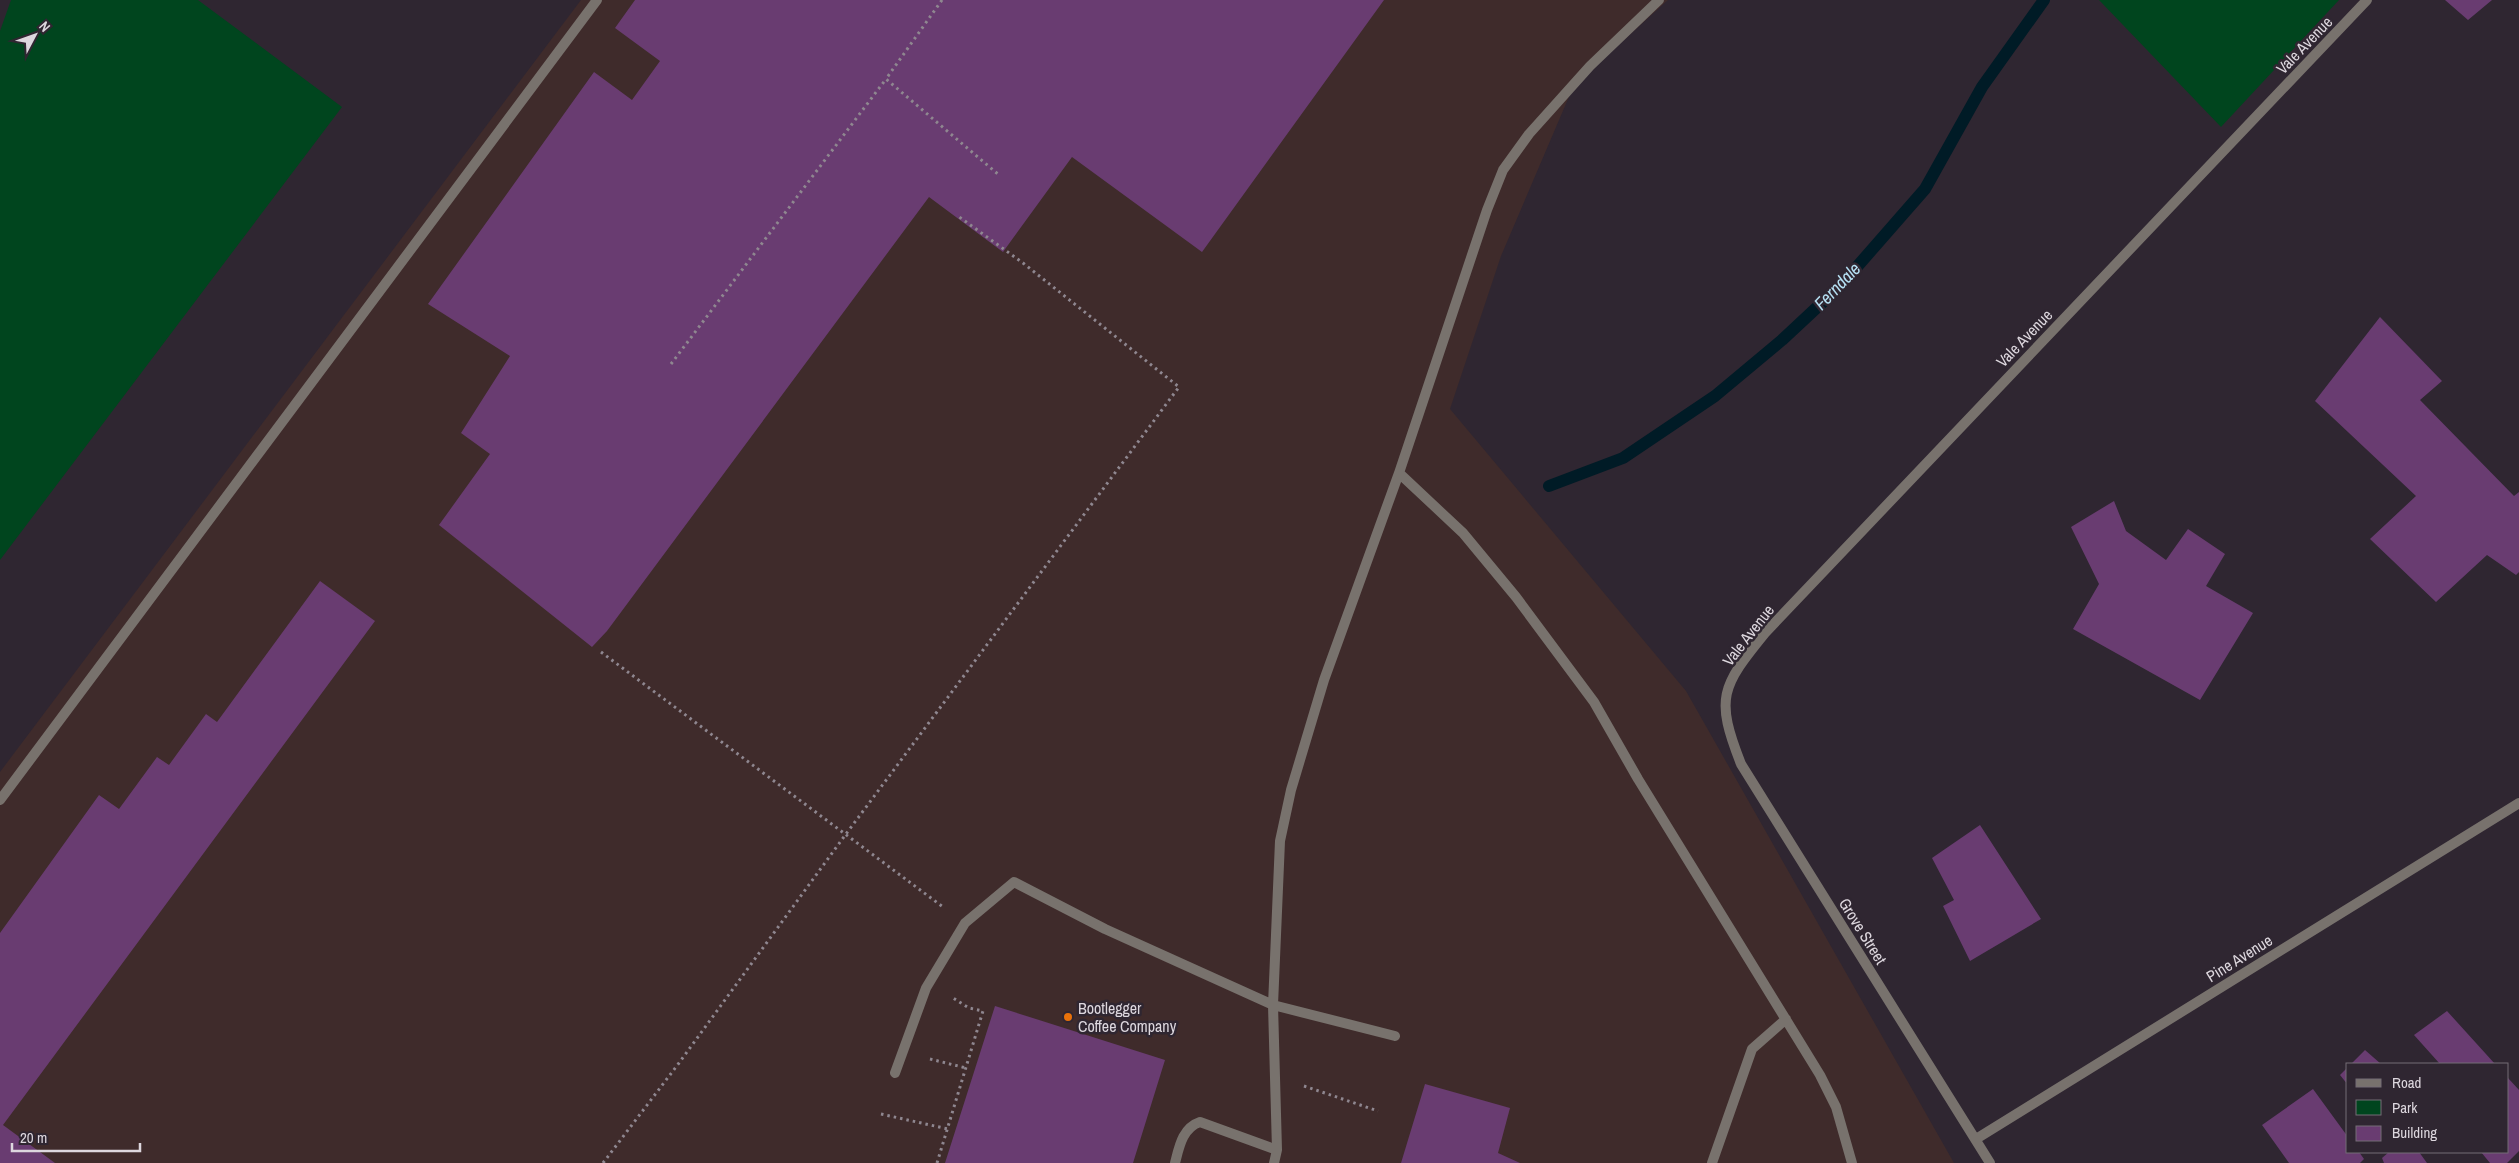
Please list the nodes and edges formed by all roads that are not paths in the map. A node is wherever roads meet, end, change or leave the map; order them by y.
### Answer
1 (597, 0) edge
2 (1659, 0) edge
3 (2367, 0) edge
4 (1399, 473) junction
5 (1724, 709) joint
6 (0, 800) edge
7 (2519, 803) edge
8 (1273, 1005) junction
9 (1786, 1019) junction
10 (1395, 1036) dead end
11 (895, 1073) dead end
12 (1976, 1139) junction
13 (1278, 1150) junction
14 (1851, 1162) edge
15 (1175, 1163) edge
16 (1274, 1163) edge
17 (1712, 1163) edge
18 (1990, 1163) edge

1 - 6 street
2 - 4 street
3 - 5 street, Vale Avenue
4 - 8 street
4 - 9 street
5 - 12 street, Grove Street
7 - 12 street, Pine Avenue
8 - 10 street
8 - 11 street
8 - 13 street
9 - 14 street
9 - 17 street
12 - 18 street, Grove Street
13 - 15 street
13 - 16 street

